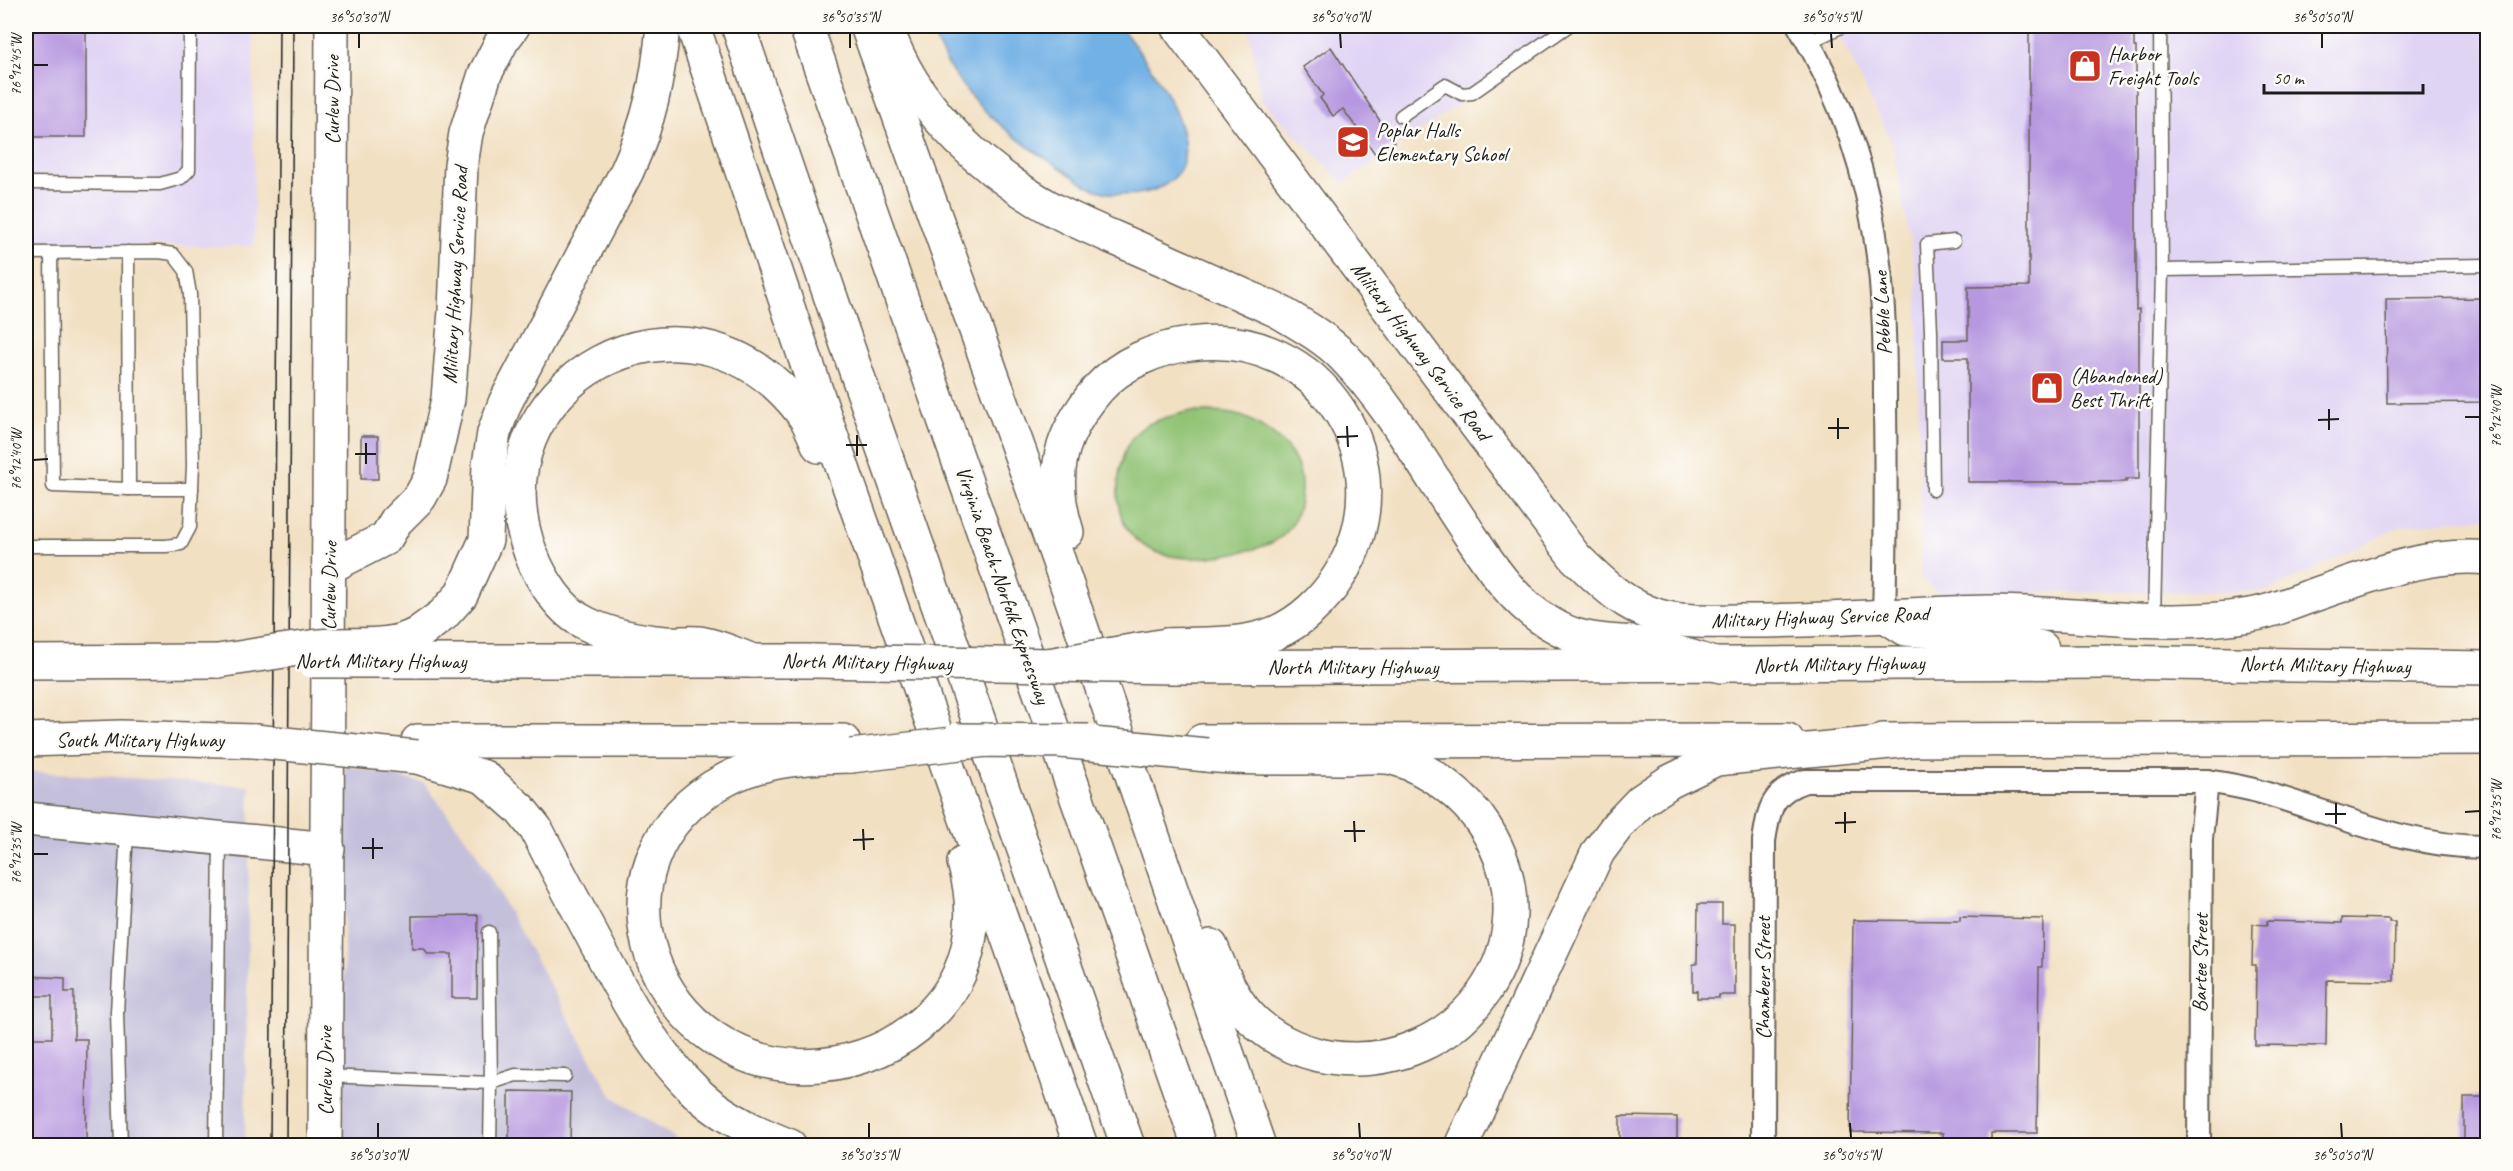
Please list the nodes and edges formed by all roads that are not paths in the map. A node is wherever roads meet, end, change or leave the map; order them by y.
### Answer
1 (190, 26) edge
2 (332, 26) edge
3 (513, 26) edge
4 (663, 26) edge
5 (693, 26) edge
6 (738, 26) edge
7 (806, 26) edge
8 (867, 26) edge
9 (885, 26) edge
10 (1177, 26) edge
11 (1568, 26) edge
12 (1843, 26) edge
13 (2160, 26) edge
14 (1804, 34) edge
15 (1401, 116) dead end
16 (26, 183) edge
17 (1954, 241) dead end
18 (128, 252) junction
19 (26, 253) edge
20 (51, 253) junction
21 (2487, 265) edge
22 (2162, 270) junction
23 (129, 489) junction
24 (192, 489) junction
25 (1933, 490) dead end
26 (26, 546) edge
27 (329, 555) junction
28 (2487, 558) edge
29 (877, 565) junction
30 (1884, 615) junction
31 (2154, 620) junction
32 (416, 647) junction
33 (1170, 656) junction
34 (754, 661) junction
35 (26, 662) edge
36 (2106, 662) junction
37 (1721, 666) junction
38 (2487, 668) edge
39 (922, 691) junction
40 (1105, 700) junction
41 (2487, 738) edge
42 (26, 740) edge
43 (1911, 740) junction
44 (847, 748) junction
45 (1204, 748) junction
46 (418, 749) junction
47 (2207, 781) junction
48 (1140, 800) junction
49 (26, 819) edge
50 (127, 830) junction
51 (220, 840) junction
52 (2487, 847) edge
53 (328, 849) junction
54 (489, 932) dead end
55 (325, 1076) junction
56 (565, 1076) dead end
57 (490, 1083) junction
58 (122, 1146) edge
59 (216, 1146) edge
60 (324, 1146) edge
61 (490, 1146) edge
62 (790, 1146) edge
63 (1081, 1146) edge
64 (1128, 1146) edge
65 (1199, 1146) edge
66 (1259, 1146) edge
67 (1461, 1146) edge
68 (1763, 1146) edge
69 (2199, 1146) edge

1 - 16 lane
2 - 27 main road, Curlew Drive
3 - 27 main road, Military Highway Service Road
4 - 32 main road
5 - 29 main road
6 - 64 main road
7 - 65 main road, Virginia Beach-Norfolk Expressway
8 - 40 main road
9 - 37 main road
10 - 30 main road, Military Highway Service Road
11 - 15 lane
12 - 14 lane
13 - 22 lane
14 - 30 street, Pebble Lane
17 - 25 lane
18 - 20 lane
18 - 23 lane
18 - 24 lane
19 - 20 lane
20 - 23 lane
21 - 22 lane
22 - 31 lane
23 - 24 lane
24 - 26 lane
27 - 53 main road, Curlew Drive
28 - 31 main road, Military Highway Service Road
29 - 34 main road
29 - 39 main road
30 - 31 main road, Military Highway Service Road
30 - 36 main road
32 - 34 main road, North Military Highway
32 - 35 main road, bridge
33 - 34 main road, North Military Highway, bridge
33 - 37 main road, North Military Highway
33 - 40 main road
36 - 37 main road, North Military Highway
36 - 38 main road, North Military Highway
39 - 44 main road
39 - 63 main road
40 - 48 main road
41 - 43 main road
42 - 46 main road, South Military Highway, bridge
43 - 45 main road
43 - 67 main road
44 - 45 main road, bridge
44 - 46 main road
45 - 48 main road
46 - 62 main road
47 - 52 street
47 - 68 street, Chambers Street
47 - 69 street, Bartee Street
48 - 66 main road
49 - 50 main road
50 - 51 main road
50 - 58 lane
51 - 53 main road
51 - 59 lane
53 - 55 main road, Curlew Drive
54 - 57 lane
55 - 57 lane
55 - 60 main road, Curlew Drive
56 - 57 lane
57 - 61 lane

